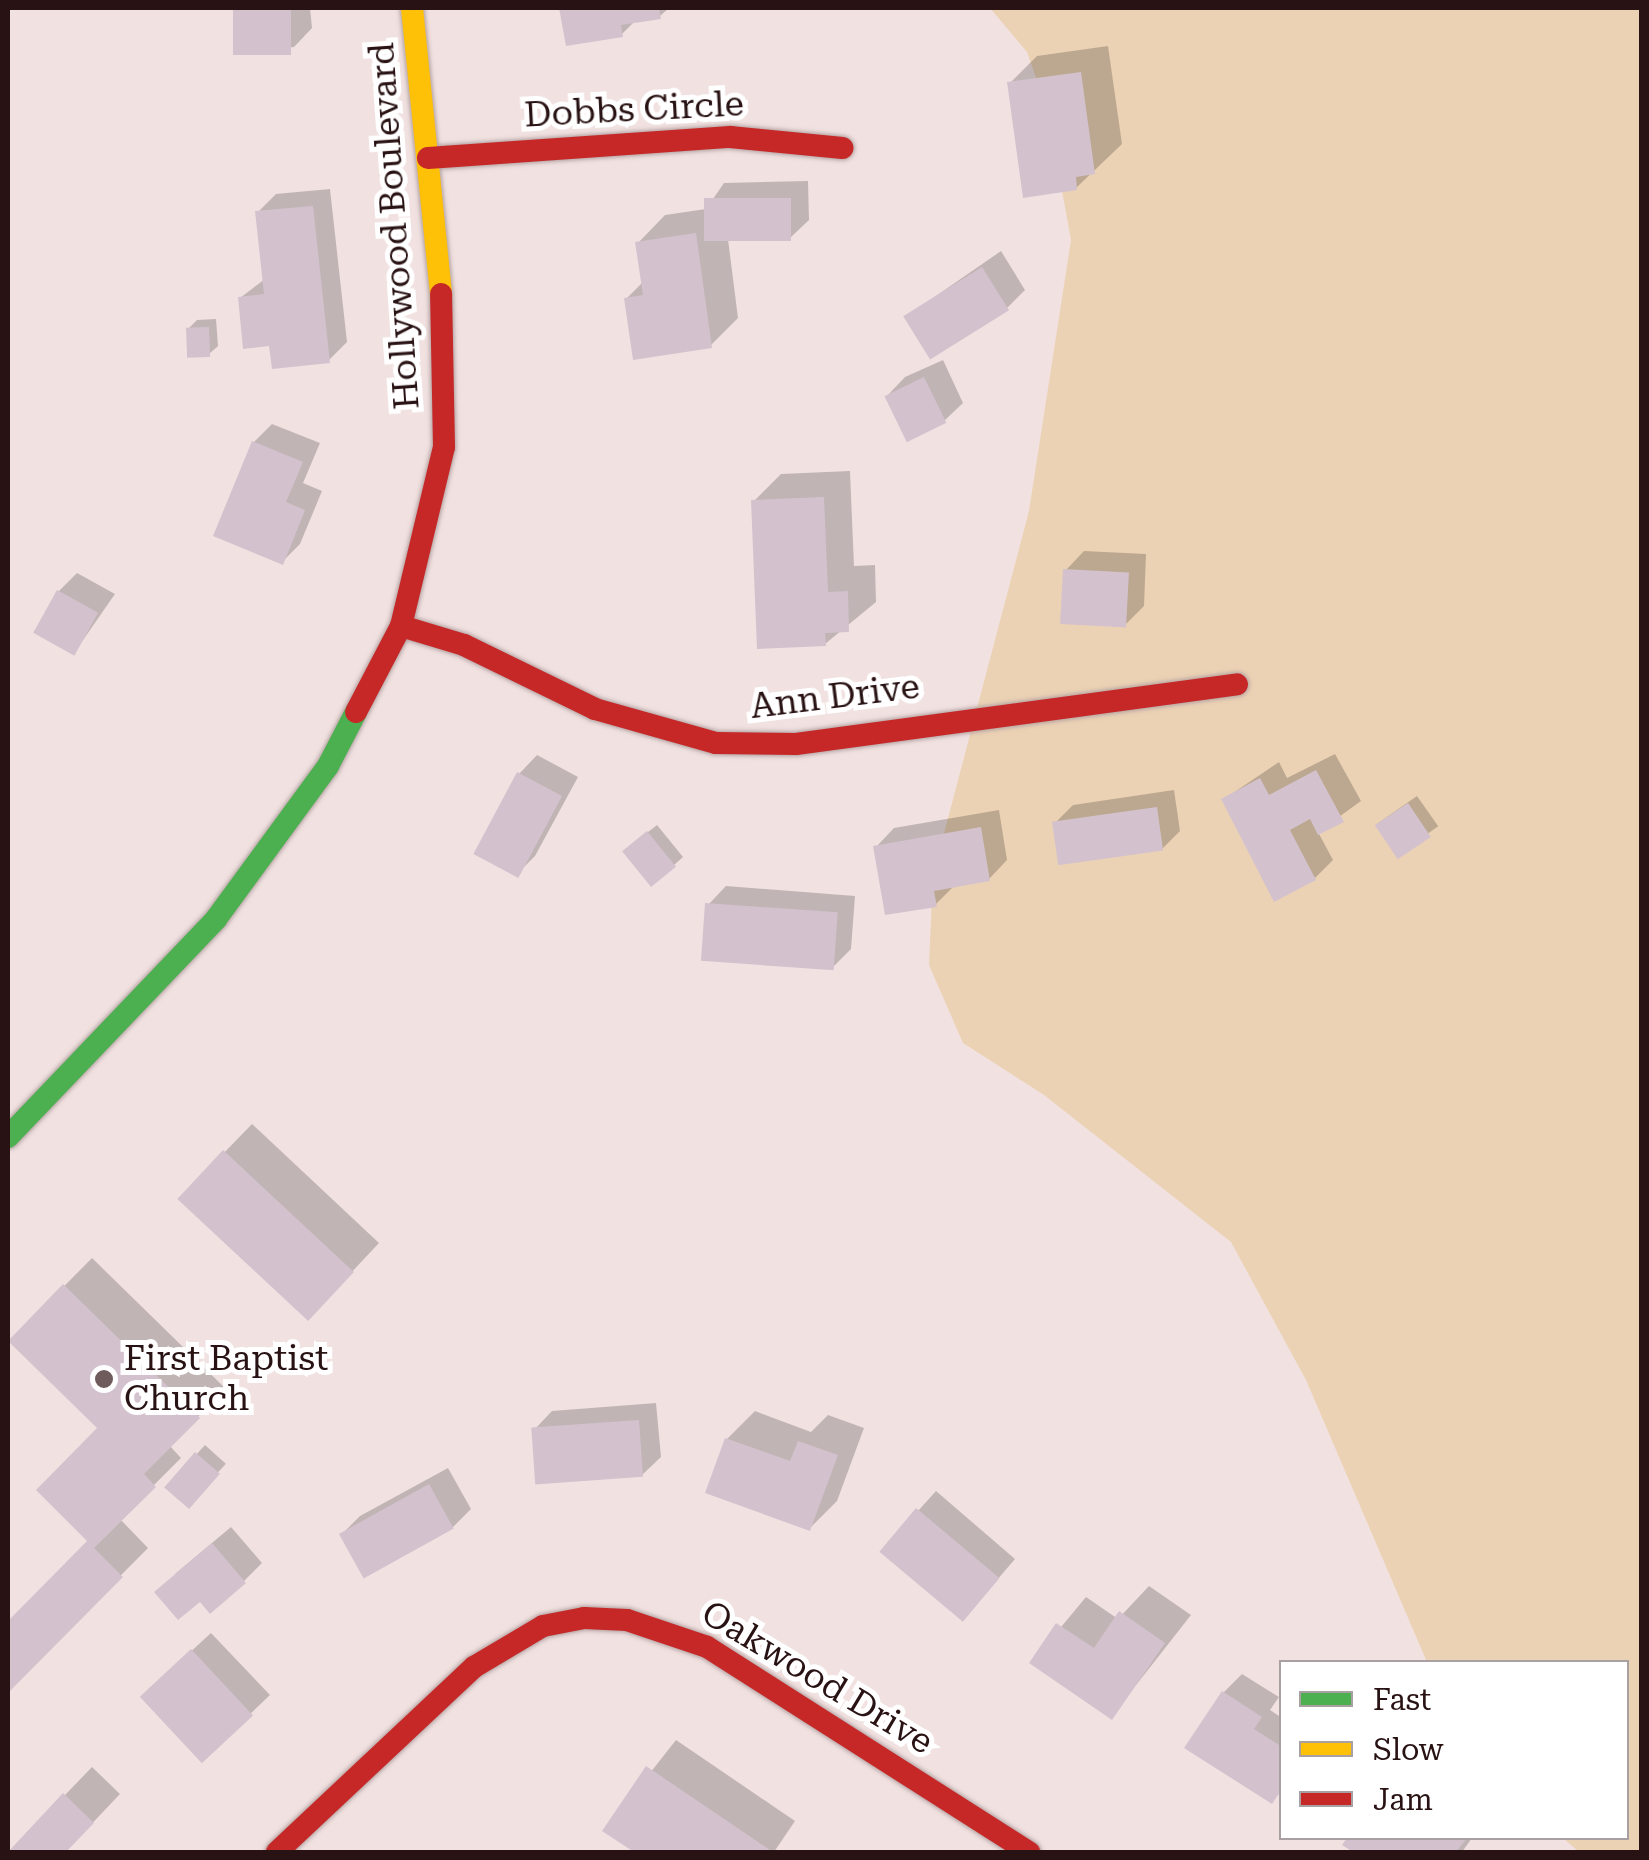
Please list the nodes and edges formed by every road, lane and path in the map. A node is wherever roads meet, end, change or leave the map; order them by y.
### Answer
1 (412, 8) edge
2 (842, 148) dead end
3 (428, 158) junction
4 (401, 626) junction
5 (1237, 684) dead end
6 (8, 1136) edge
7 (278, 1852) edge
8 (1029, 1852) edge

1 - 3 street, Hollywood Boulevard
2 - 3 street, Dobbs Circle
3 - 4 street, Hollywood Boulevard
4 - 5 street, Ann Drive
4 - 6 street, Hollywood Boulevard
7 - 8 street, Oakwood Drive

